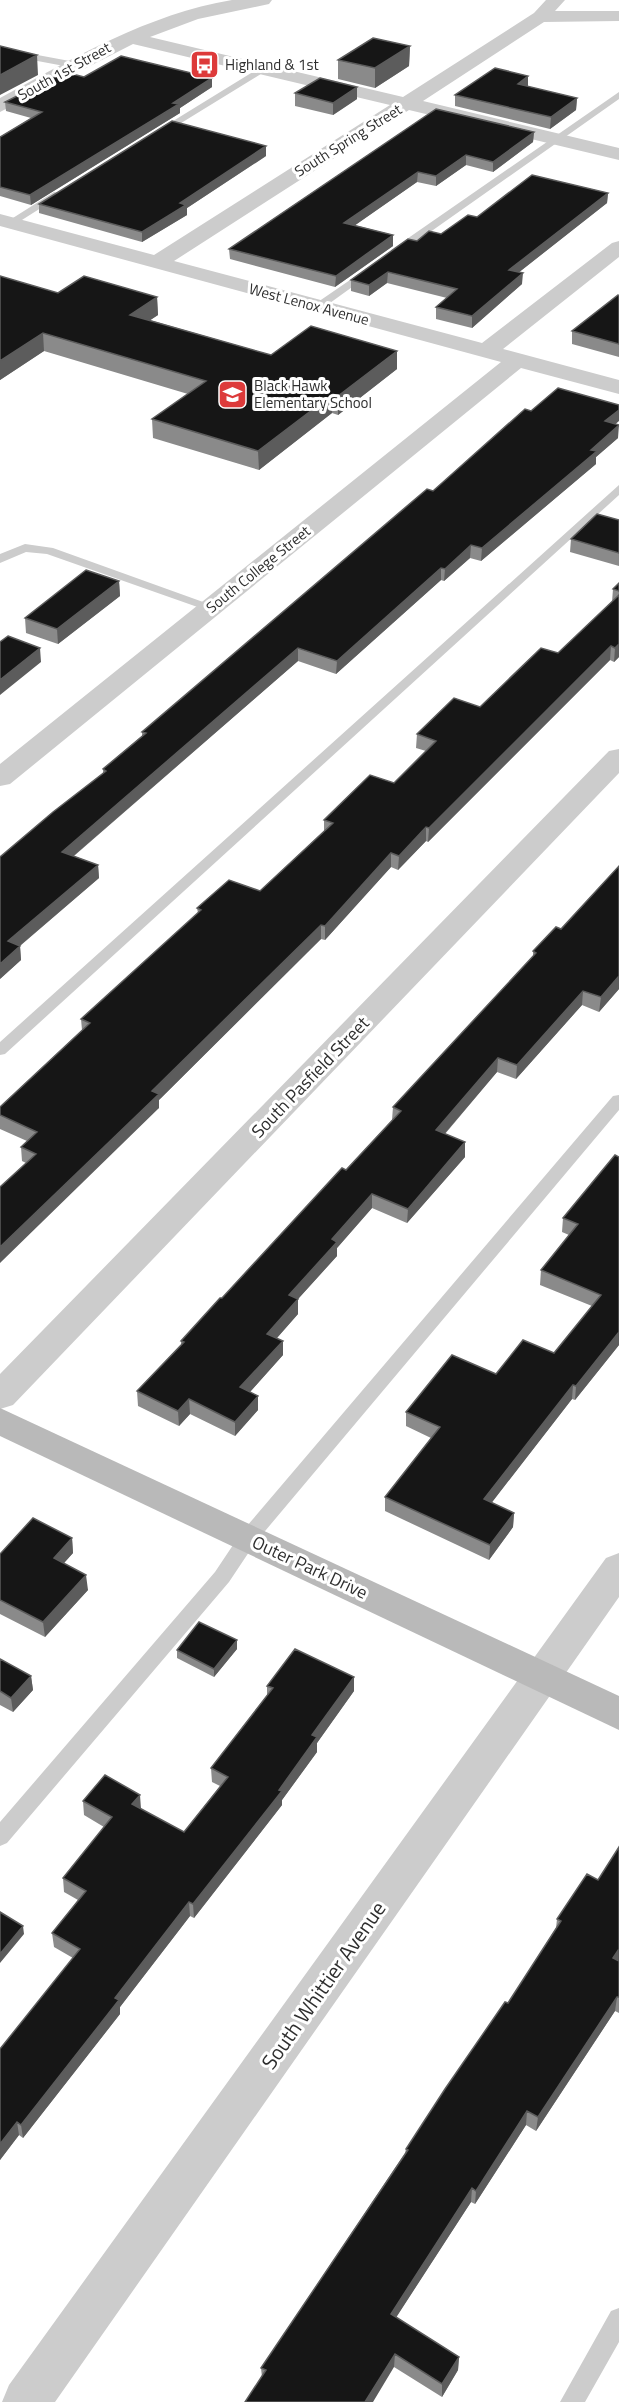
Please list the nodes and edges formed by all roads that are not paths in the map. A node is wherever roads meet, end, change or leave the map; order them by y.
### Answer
1 (263, 0) edge
2 (556, 0) edge
3 (534, 10) junction
4 (619, 16) edge
5 (129, 37) junction
6 (0, 51) edge
7 (75, 65) junction
8 (264, 69) junction
9 (619, 95) edge
10 (405, 103) junction
11 (0, 106) edge
12 (554, 138) junction
13 (149, 139) edge
14 (619, 154) edge
15 (70, 187) edge
16 (5, 221) edge
17 (619, 247) edge
18 (384, 259) edge
19 (156, 263) junction
20 (375, 266) edge
21 (319, 306) junction
22 (486, 351) junction
23 (517, 360) junction
24 (619, 387) edge
25 (619, 489) edge
26 (0, 559) edge
27 (212, 607) junction
28 (619, 757) edge
29 (0, 778) edge
30 (0, 1050) edge
31 (619, 1100) edge
32 (0, 1396) edge
33 (0, 1421) edge
34 (249, 1539) junction
35 (619, 1568) edge
36 (541, 1677) junction
37 (619, 1714) edge
38 (0, 1837) edge
39 (619, 2319) edge
40 (26, 2402) edge
41 (572, 2402) edge

1 - 5 street, South 1st Street
2 - 3 street, South Spring Street
3 - 4 street
3 - 10 street, South Spring Street
5 - 7 street, South 1st Street
5 - 8 street
6 - 7 lane
7 - 11 street, South 1st Street
8 - 10 street
8 - 13 lane
9 - 12 lane
10 - 12 street
10 - 19 street, South Spring Street
12 - 14 street
12 - 18 lane
15 - 16 lane
16 - 19 street, West Lenox Avenue
17 - 22 street
19 - 21 street, West Lenox Avenue
20 - 21 lane
21 - 22 street, West Lenox Avenue
22 - 23 street, West Lenox Avenue
23 - 24 street, West Lenox Avenue
23 - 27 street, South College Street
25 - 30 lane
26 - 27 lane
27 - 29 street, South College Street
28 - 32 street, South Pasfield Street
31 - 34 lane
33 - 34 street, Outer Park Drive
34 - 36 street, Outer Park Drive
34 - 38 lane
35 - 36 street, South Whittier Avenue
36 - 37 street, Outer Park Drive
36 - 40 street, South Whittier Avenue
39 - 41 lane

